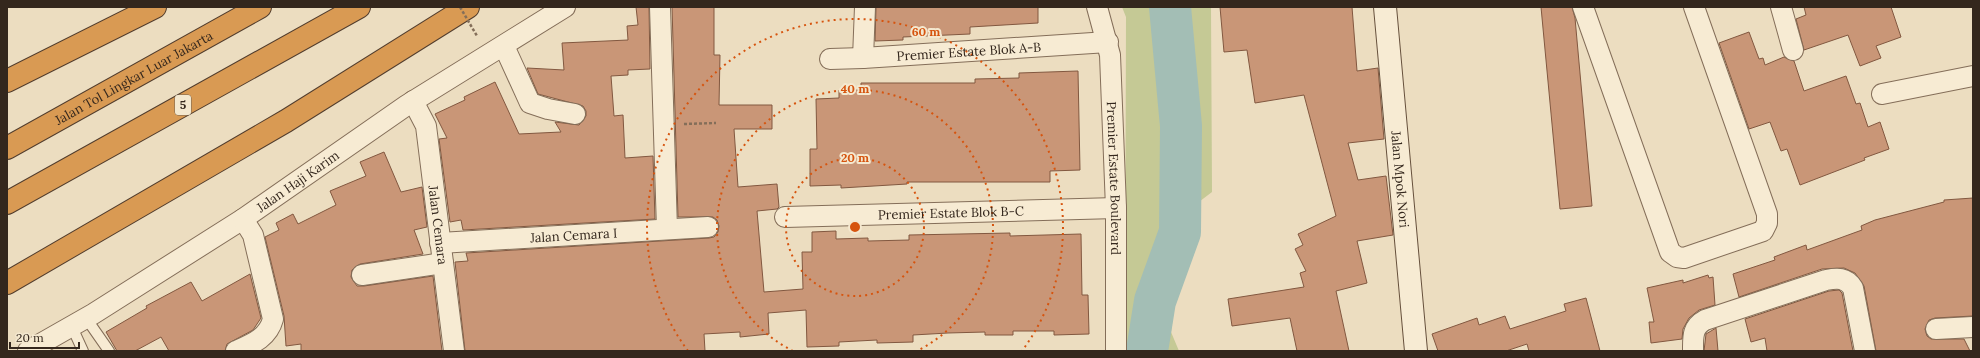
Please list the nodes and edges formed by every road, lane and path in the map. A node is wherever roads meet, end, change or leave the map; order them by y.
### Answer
1 (155, 7) edge
2 (260, 7) edge
3 (359, 7) edge
4 (460, 7) edge
5 (468, 7) edge
6 (565, 7) edge
7 (660, 7) edge
8 (865, 7) edge
9 (1097, 7) edge
10 (1384, 7) edge
11 (1583, 7) edge
12 (1694, 7) edge
13 (1780, 7) edge
14 (477, 36) dead end
15 (1108, 42) junction
16 (504, 46) junction
17 (1793, 50) dead end
18 (863, 58) junction
19 (830, 59) dead end
20 (1973, 76) edge
21 (8, 82) edge
22 (1882, 94) dead end
23 (414, 101) junction
24 (575, 114) dead end
25 (664, 118) junction
26 (716, 123) dead end
27 (7, 148) edge
28 (7, 203) edge
29 (1116, 208) junction
30 (785, 217) dead end
31 (243, 219) junction
32 (708, 227) dead end
33 (667, 229) junction
34 (440, 242) junction
35 (443, 263) junction
36 (362, 275) dead end
37 (7, 283) edge
38 (79, 322) junction
39 (1973, 327) edge
40 (1936, 329) dead end
41 (28, 351) edge
42 (83, 351) edge
43 (109, 351) edge
44 (236, 351) edge
45 (454, 351) edge
46 (1116, 351) edge
47 (1416, 351) edge
48 (1693, 351) edge
49 (1865, 351) edge

1 - 21 highway
2 - 27 highway, Jalan Tol Lingkar Luar Jakarta
3 - 28 highway, 5
4 - 14 path, bridge
5 - 37 highway
6 - 16 street, Jalan Haji Karim
7 - 25 street
8 - 18 street
9 - 15 street, Premier Estate Boulevard
10 - 47 main road, Jalan Mpok Nori
11 - 12 street
13 - 17 street
15 - 18 street, Premier Estate Blok A-B
15 - 29 street, Premier Estate Boulevard
16 - 23 street, Jalan Haji Karim
16 - 24 street
18 - 19 street, Premier Estate Blok A-B
20 - 22 street
23 - 31 street, Jalan Haji Karim
23 - 34 street, Jalan Cemara
25 - 26 path
25 - 33 street
29 - 30 street, Premier Estate Blok B-C
29 - 46 street, Premier Estate Boulevard
31 - 38 street, Jalan Haji Karim
31 - 44 street
32 - 33 street, Jalan Cemara I
33 - 34 street, Jalan Cemara I
34 - 35 street, Jalan Cemara
35 - 36 street
35 - 45 street, Jalan Cemara
38 - 41 street, Jalan Haji Karim
38 - 42 lane
38 - 43 lane
39 - 40 street
48 - 49 street

